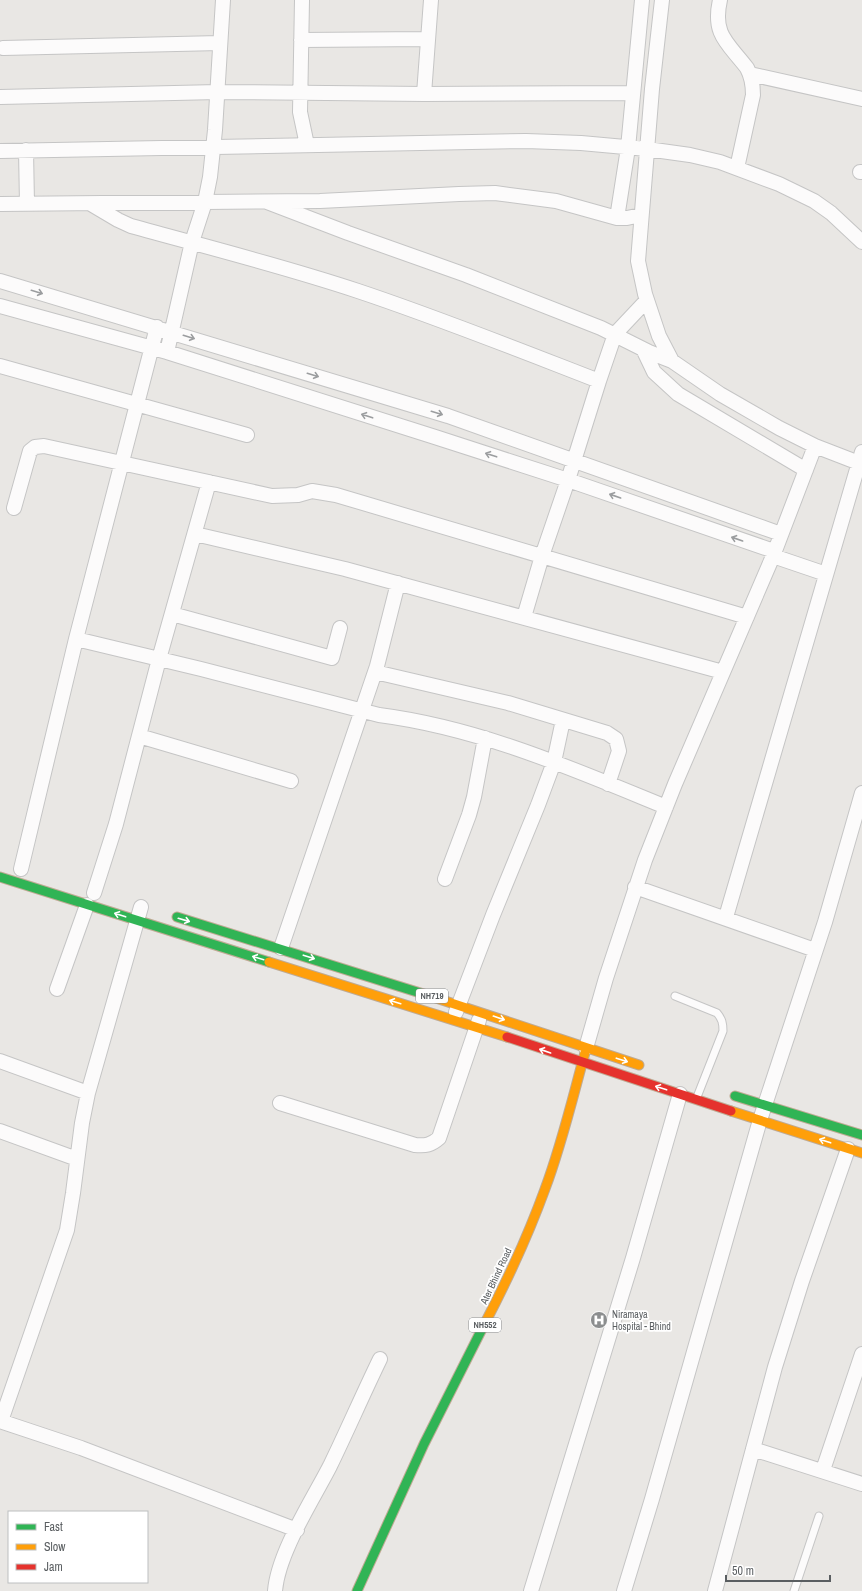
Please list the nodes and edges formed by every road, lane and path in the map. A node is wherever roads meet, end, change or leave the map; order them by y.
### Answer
1 (223, 0) edge
2 (302, 0) edge
3 (430, 0) edge
4 (642, 0) edge
5 (662, 0) edge
6 (720, 0) edge
7 (428, 39) junction
8 (301, 40) junction
9 (220, 43) junction
10 (3, 48) dead end
11 (646, 63) junction
12 (750, 74) junction
13 (218, 92) junction
14 (301, 92) junction
15 (633, 92) junction
16 (424, 94) junction
17 (0, 97) edge
18 (862, 99) edge
19 (306, 146) junction
20 (213, 147) junction
21 (638, 148) junction
22 (26, 150) junction
23 (0, 151) edge
24 (737, 168) junction
25 (205, 202) junction
26 (267, 202) junction
27 (0, 204) edge
28 (26, 204) junction
29 (91, 204) junction
30 (630, 217) junction
31 (192, 242) junction
32 (862, 242) edge
33 (0, 281) edge
34 (647, 300) junction
35 (0, 306) edge
36 (157, 327) junction
37 (172, 332) junction
38 (615, 334) junction
39 (152, 348) junction
40 (646, 350) junction
41 (167, 352) junction
42 (668, 359) junction
43 (0, 366) edge
44 (599, 381) junction
45 (137, 404) junction
46 (749, 423) junction
47 (247, 435) dead end
48 (810, 458) junction
49 (574, 461) junction
50 (122, 464) junction
51 (857, 467) edge
52 (568, 480) junction
53 (209, 482) junction
54 (14, 508) dead end
55 (194, 534) junction
56 (782, 534) junction
57 (773, 554) junction
58 (542, 556) junction
59 (826, 574) junction
60 (398, 583) junction
61 (172, 614) junction
62 (524, 617) junction
63 (747, 617) junction
64 (340, 628) dead end
65 (76, 639) junction
66 (159, 659) junction
67 (376, 672) junction
68 (723, 672) junction
69 (362, 710) junction
70 (563, 720) junction
71 (139, 736) junction
72 (485, 738) junction
73 (554, 762) junction
74 (291, 781) dead end
75 (608, 784) junction
76 (862, 793) edge
77 (666, 807) junction
78 (21, 869) dead end
79 (0, 877) edge
80 (444, 879) dead end
81 (635, 887) junction
82 (92, 896) junction
83 (141, 907) dead end
84 (170, 916) dead end
85 (726, 917) junction
86 (136, 920) junction
87 (281, 948) junction
88 (816, 950) junction
89 (57, 989) dead end
90 (675, 996) dead end
91 (459, 1005) junction
92 (481, 1012) junction
93 (453, 1020) junction
94 (476, 1027) junction
95 (586, 1048) junction
96 (0, 1061) edge
97 (582, 1063) junction
98 (651, 1069) dead end
99 (88, 1093) junction
100 (680, 1094) junction
101 (729, 1094) dead end
102 (696, 1099) junction
103 (280, 1103) dead end
104 (764, 1105) junction
105 (760, 1120) junction
106 (0, 1131) edge
107 (862, 1135) edge
108 (855, 1151) edge
109 (77, 1159) junction
110 (862, 1354) edge
111 (380, 1359) dead end
112 (1, 1421) edge
113 (753, 1449) junction
114 (824, 1470) junction
115 (862, 1484) edge
116 (819, 1516) dead end
117 (297, 1530) junction
118 (275, 1591) edge
119 (357, 1591) edge
120 (531, 1591) edge
121 (624, 1591) edge
122 (715, 1591) edge
123 (794, 1591) edge

1 - 9 street
2 - 8 street
3 - 7 street
4 - 11 street
5 - 11 street
6 - 12 street
7 - 8 street
7 - 16 street
8 - 14 street
9 - 10 street
9 - 13 street
11 - 15 street
11 - 21 street
12 - 18 street
12 - 24 street
13 - 14 street
13 - 17 street
13 - 20 street
14 - 16 street
14 - 19 street
15 - 16 street
15 - 21 street
19 - 20 street
19 - 21 street
20 - 22 street
20 - 25 street
21 - 24 street
21 - 30 street
21 - 30 street
22 - 23 street
22 - 28 street
24 - 32 street
25 - 26 street
25 - 29 street
25 - 31 street
26 - 30 street
26 - 38 street
27 - 28 street
28 - 29 street
29 - 31 street
30 - 34 street
31 - 37 street
31 - 44 street
33 -> 36 street
34 - 38 street
34 - 42 street
35 - 39 street
36 - 37 street
36 - 39 street
37 - 41 street
37 -> 49 street
38 - 40 street
38 - 44 street
39 - 41 street
39 - 45 street
40 - 42 street
40 - 46 street
52 -> 41 street
42 - 46 street
43 - 45 street
44 - 49 street
45 - 47 street
45 - 50 street
46 - 48 street
46 - 48 street
48 - 51 street
48 - 56 street
49 - 52 street
49 - 56 street
50 - 53 street
50 - 54 street
50 - 65 street
51 - 59 street
57 -> 52 street
52 - 58 street
53 - 55 street
53 - 58 street
55 - 60 street
55 - 61 street
56 - 57 street
57 - 59 street
57 - 63 street
58 - 62 street
58 - 63 street
59 - 85 street
60 - 62 street
60 - 67 street
61 - 64 street
61 - 66 street
62 - 68 street
63 - 68 street
65 - 66 street
65 - 78 street
66 - 69 street
66 - 71 street
67 - 69 street
67 - 70 street
68 - 77 street
69 - 72 street
69 - 87 street
70 - 73 street
70 - 75 street
71 - 74 street
71 - 82 street
72 - 73 street
72 - 80 street
73 - 75 street
73 - 91 street
75 - 77 street
76 - 88 street
77 - 81 street
79 - 82 highway, NH719
81 - 85 street
81 - 95 street
86 -> 82 highway, NH719
82 - 89 street
83 - 86 street
84 -> 87 highway, NH719
85 - 88 street
93 -> 86 highway, NH719
86 - 99 street
87 -> 91 highway, NH719
88 - 104 street
90 - 102 lane
91 - 92 highway, NH719
91 - 93 street
92 - 94 street
92 -> 95 highway, NH719
93 - 94 highway, NH719
97 -> 94 highway, NH719
94 - 103 street
95 - 97 highway, Ater Bhind Road / NH552
95 -> 98 highway, NH719
96 - 99 street
100 -> 97 highway, NH719
97 - 119 highway, Ater Bhind Road / NH552
99 - 109 street
100 - 102 highway, NH719
100 - 120 street
101 - 104 highway
102 - 105 highway, NH719
104 - 105 street
104 - 107 highway
108 -> 105 highway, NH719
105 - 121 street
106 - 109 street
108 - 113 street
109 - 112 street
110 - 114 street
111 - 117 street
112 - 117 street
113 - 114 street
113 - 122 street
114 - 115 street
116 - 123 lane
117 - 118 street

